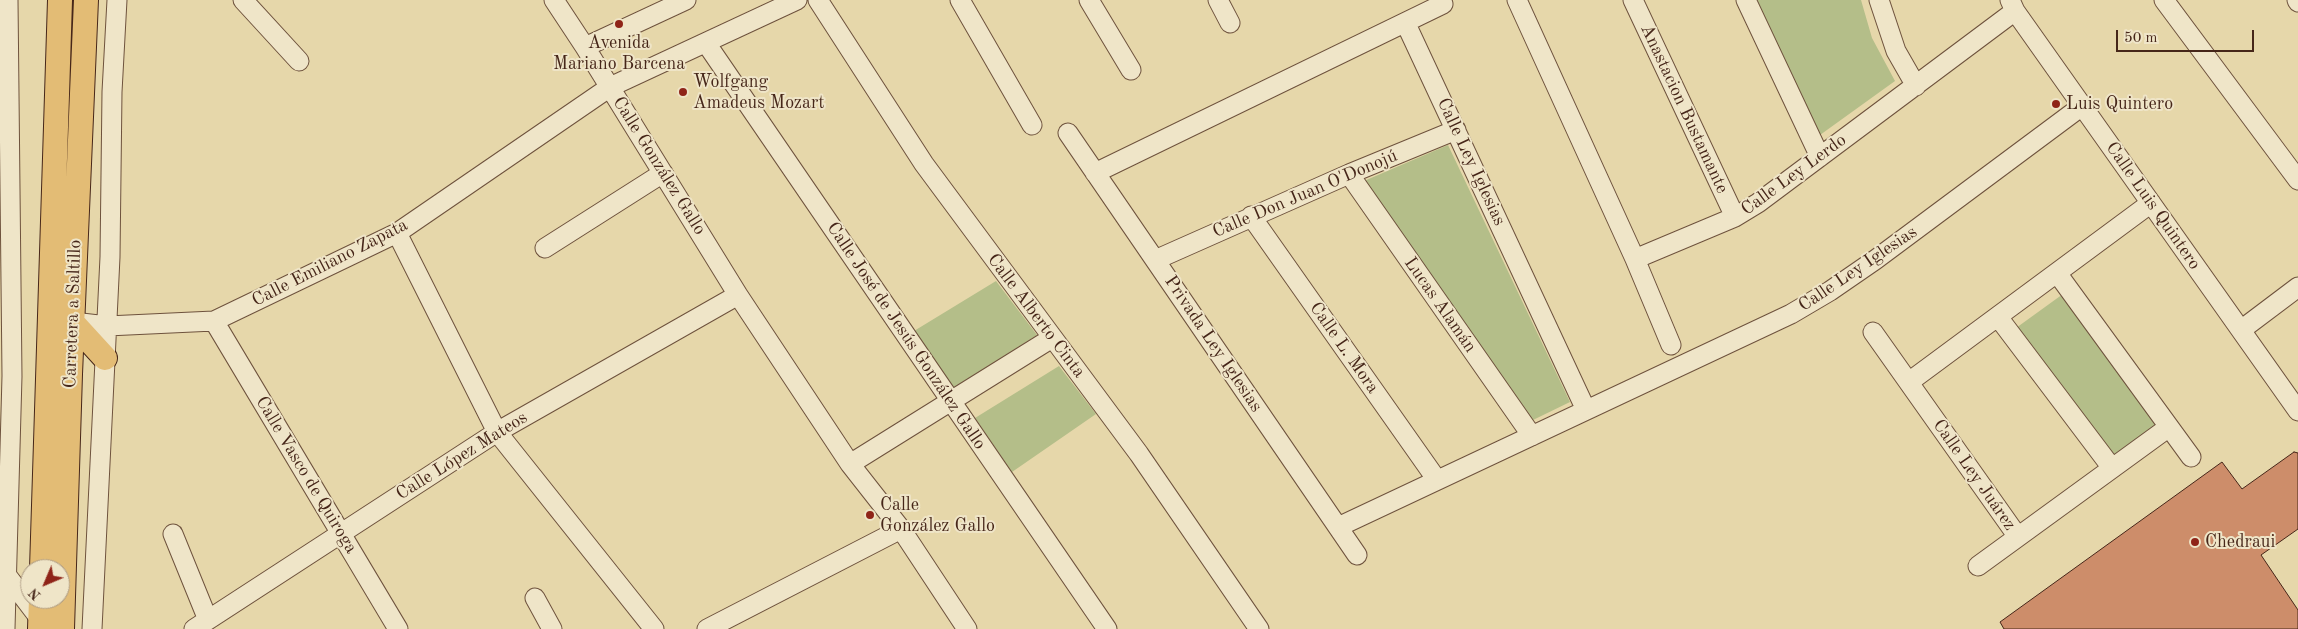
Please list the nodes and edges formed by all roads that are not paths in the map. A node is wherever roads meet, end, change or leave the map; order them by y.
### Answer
1 (8, 0) edge
2 (60, 0) edge
3 (86, 0) edge
4 (117, 0) edge
5 (243, 0) edge
6 (554, 0) edge
7 (686, 0) edge
8 (797, 0) edge
9 (818, 0) edge
10 (960, 0) edge
11 (1088, 0) edge
12 (1218, 0) edge
13 (1517, 0) edge
14 (1633, 0) edge
15 (1746, 0) edge
16 (1879, 0) edge
17 (2164, 0) edge
18 (1443, 4) dead end
19 (2013, 6) edge
20 (1230, 23) dead end
21 (1406, 24) junction
22 (706, 43) junction
23 (585, 47) junction
24 (299, 61) dead end
25 (1131, 70) dead end
26 (1916, 86) junction
27 (610, 88) junction
28 (2082, 106) junction
29 (1032, 125) dead end
30 (1456, 130) junction
31 (1068, 133) dead end
32 (5, 158) edge
33 (1820, 158) junction
34 (1095, 172) junction
35 (663, 173) junction
36 (1349, 174) junction
37 (2298, 180) edge
38 (2151, 203) junction
39 (1251, 216) junction
40 (1735, 217) junction
41 (397, 233) junction
42 (546, 248) dead end
43 (1635, 259) junction
44 (1155, 260) junction
45 (2057, 273) junction
46 (2298, 287) edge
47 (738, 295) junction
48 (1998, 317) junction
49 (214, 321) junction
50 (73, 322) junction
51 (107, 326) junction
52 (2240, 330) junction
53 (1873, 332) dead end
54 (1052, 338) junction
55 (1671, 345) dead end
56 (0, 350) edge
57 (105, 358) junction
58 (12, 376) junction
59 (1909, 382) junction
60 (950, 401) junction
61 (1586, 410) junction
62 (2298, 411) edge
63 (2169, 427) junction
64 (497, 432) junction
65 (1532, 436) junction
66 (2191, 458) dead end
67 (850, 464) junction
68 (2112, 468) junction
69 (1436, 480) junction
70 (1338, 527) junction
71 (901, 528) junction
72 (341, 533) junction
73 (173, 534) dead end
74 (2018, 537) junction
75 (1357, 555) dead end
76 (42, 559) edge
77 (1978, 566) dead end
78 (3, 571) edge
79 (535, 598) dead end
80 (40, 616) edge
81 (201, 625) edge
82 (5, 629) edge
83 (62, 629) edge
84 (92, 629) edge
85 (398, 629) edge
86 (552, 629) edge
87 (654, 629) edge
88 (707, 629) edge
89 (966, 629) edge
90 (1107, 629) edge
91 (1259, 629) edge

1 - 32 street
2 - 76 main road, Carretera a Saltillo
3 - 50 main road, Carretera a Saltillo
4 - 51 street
5 - 24 street
6 - 23 street, Calle González Gallo
7 - 23 street
8 - 22 street, Calle Emiliano Zapata
9 - 54 street, Calle Alberto Cinta
10 - 29 street
11 - 25 street
12 - 20 street
13 - 43 street
14 - 40 street, Anastacion Bustamante
15 - 33 street
16 - 26 street
17 - 37 street
18 - 21 street
19 - 26 street, Calle Ley Lerdo
19 - 28 street, Calle Luis Quintero
21 - 30 street, Calle Ley Iglesias
21 - 34 street
22 - 27 street, Calle Emiliano Zapata
22 - 60 street, Calle José de Jesús González Gallo
23 - 27 street, Calle González Gallo
26 - 33 street, Calle Ley Lerdo
27 - 35 street, Calle González Gallo
27 - 41 street, Calle Emiliano Zapata
28 - 38 street, Calle Luis Quintero
28 - 61 street, Calle Ley Iglesias
30 - 36 street, Calle Don Juan O'Donojú
30 - 61 street, Calle Ley Iglesias
31 - 34 street, Privada Ley Iglesias
32 - 58 street
33 - 40 street, Calle Ley Lerdo
34 - 44 street, Privada Ley Iglesias
35 - 42 street
35 - 47 street, Calle González Gallo
36 - 39 street, Calle Don Juan O'Donojú
36 - 65 street, Lucas Alamán
38 - 45 street
38 - 52 street, Calle Luis Quintero
39 - 44 street, Calle Don Juan O'Donojú
39 - 69 street, Calle L. Mora
40 - 43 street, Calle Ley Lerdo
41 - 49 street, Calle Emiliano Zapata
41 - 64 street
43 - 55 street
44 - 70 street, Privada Ley Iglesias
45 - 48 street
45 - 63 street
46 - 52 street
47 - 64 street, Calle López Mateos
47 - 67 street, Calle González Gallo
48 - 59 street
48 - 68 street
49 - 51 street, Calle Emiliano Zapata
49 - 72 street, Calle Vasco de Quiroga
50 - 51 street, Calle Emiliano Zapata
50 - 57 main road
50 - 83 main road, Carretera a Saltillo
51 - 57 street
52 - 62 street, Calle Luis Quintero
53 - 59 street, Calle Ley Juárez
54 - 60 street
54 - 91 street, Calle Alberto Cinta
56 - 58 street
57 - 84 street
58 - 78 street
59 - 74 street, Calle Ley Juárez
60 - 67 street
60 - 90 street, Calle José de Jesús González Gallo
61 - 65 street, Calle Ley Iglesias
63 - 66 street
63 - 68 street, Calle Ley Juárez
64 - 72 street, Calle López Mateos
64 - 87 street
65 - 69 street, Calle Ley Iglesias
67 - 71 street, Calle González Gallo
68 - 74 street, Calle Ley Juárez
69 - 70 street, Calle Ley Iglesias
70 - 75 street, Privada Ley Iglesias
71 - 88 street
71 - 89 street, Calle González Gallo
72 - 81 street, Calle López Mateos
72 - 85 street, Calle Vasco de Quiroga
73 - 81 street
74 - 77 street
78 - 80 street
78 - 82 street
79 - 86 street

